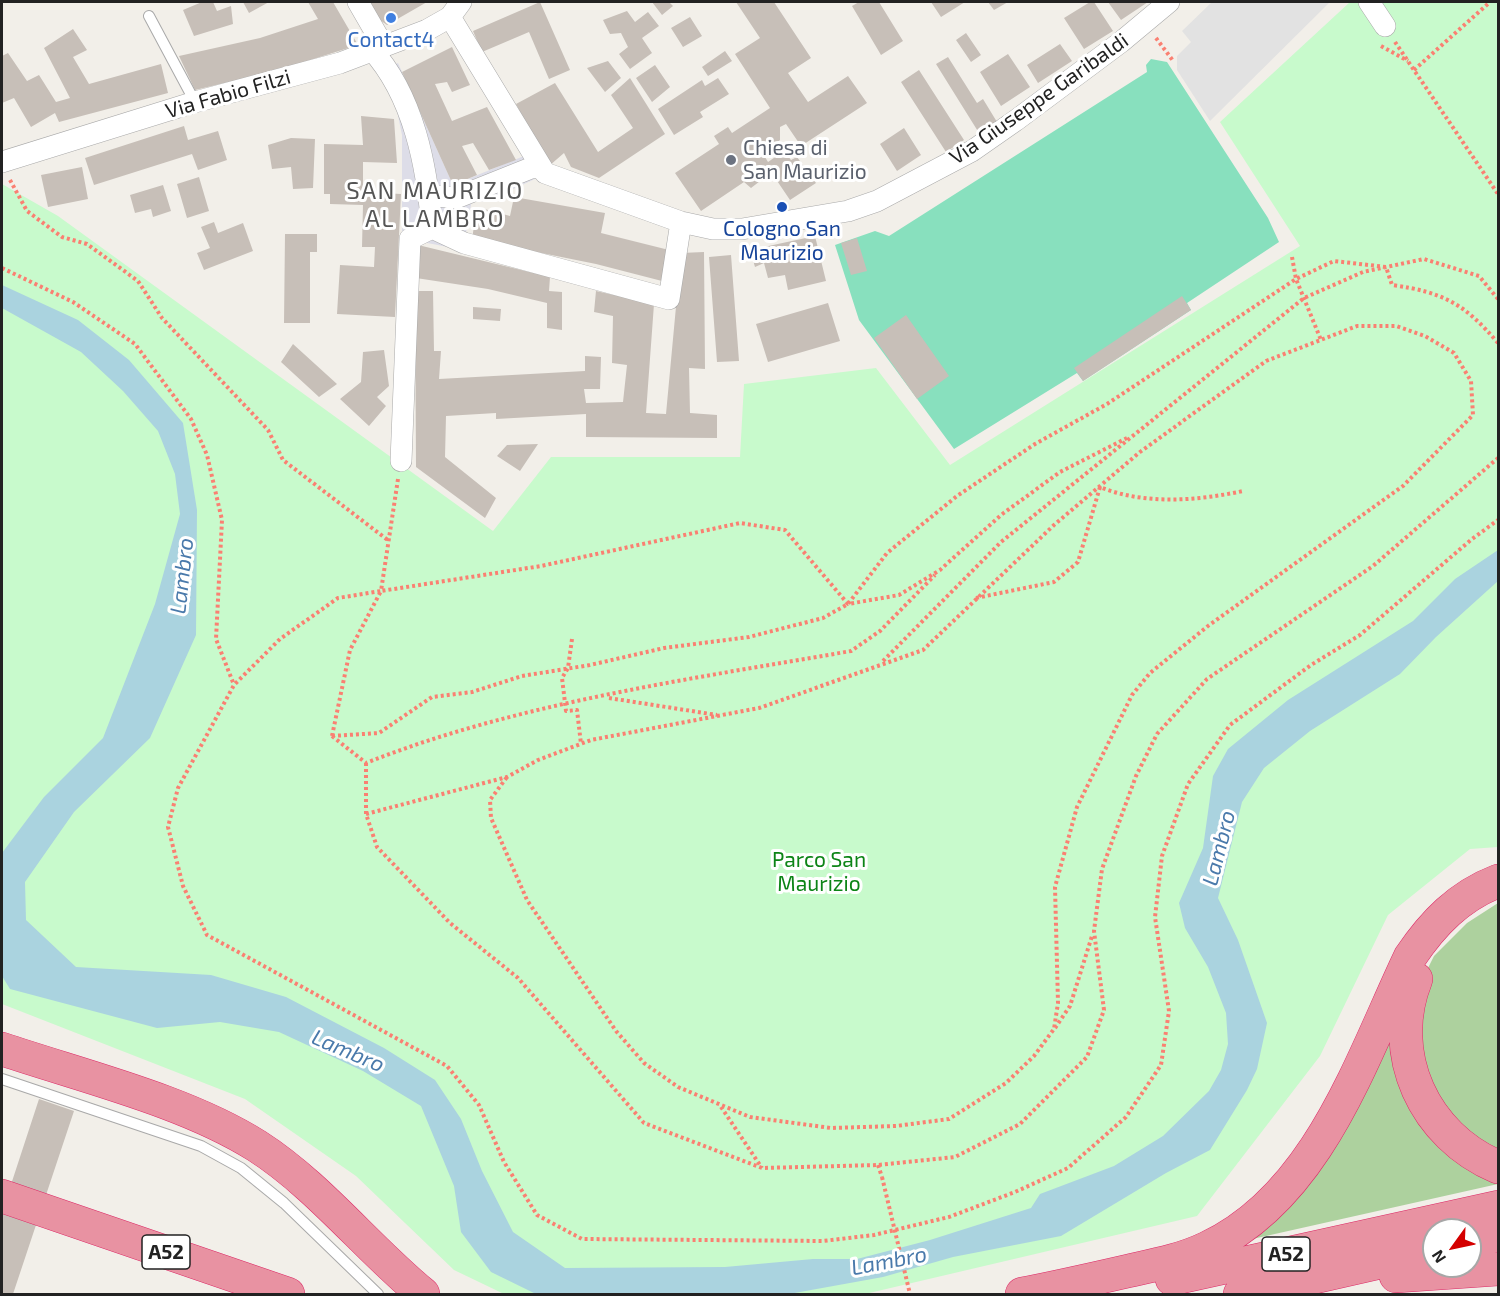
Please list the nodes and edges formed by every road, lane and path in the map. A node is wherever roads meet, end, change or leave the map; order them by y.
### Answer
1 (358, 2) edge
2 (1169, 2) edge
3 (1369, 2) edge
4 (1490, 2) edge
5 (455, 9) edge
6 (149, 16) dead end
7 (1145, 23) junction
8 (1385, 26) joint
9 (377, 48) junction
10 (1174, 62) dead end
11 (1414, 70) junction
12 (195, 102) junction
13 (3, 158) edge
14 (535, 160) junction
15 (1498, 194) edge
16 (429, 195) junction
17 (681, 222) junction
18 (432, 228) junction
19 (1292, 257) dead end
20 (1386, 267) junction
21 (2, 268) edge
22 (1296, 279) junction
23 (1304, 298) junction
24 (1498, 299) edge
25 (1321, 340) junction
26 (1498, 343) edge
27 (1127, 438) junction
28 (1498, 458) edge
29 (401, 461) joint
30 (1100, 487) junction
31 (1243, 491) dead end
32 (1498, 520) edge
33 (389, 541) junction
34 (940, 570) junction
35 (381, 591) junction
36 (975, 598) junction
37 (848, 604) junction
38 (572, 639) dead end
39 (882, 662) junction
40 (568, 668) junction
41 (234, 685) junction
42 (604, 697) junction
43 (564, 704) junction
44 (721, 715) junction
45 (332, 736) junction
46 (581, 744) junction
47 (366, 763) junction
48 (507, 777) junction
49 (366, 814) junction
50 (1498, 881) edge
51 (1498, 895) edge
52 (1094, 931) junction
53 (1054, 1029) junction
54 (2, 1049) edge
55 (2, 1079) edge
56 (720, 1105) junction
57 (878, 1165) junction
58 (1498, 1167) edge
59 (762, 1168) junction
60 (2, 1196) edge
61 (1498, 1207) edge
62 (1498, 1235) edge
63 (1482, 1238) edge
64 (1422, 1253) edge
65 (1498, 1269) edge
66 (1336, 1273) junction
67 (288, 1294) edge
68 (378, 1294) edge
69 (423, 1294) edge
70 (910, 1294) edge
71 (1022, 1294) edge
72 (1103, 1294) edge
73 (1240, 1294) edge

1 - 9 street
2 - 7 street, Via Giuseppe Garibaldi
3 - 8 street
4 - 11 path
5 - 9 street, Via Fabio Filzi
5 - 14 street
6 - 12 lane
7 - 10 path
7 - 17 street, Via Giuseppe Garibaldi
8 - 11 path
9 - 12 street, Via Fabio Filzi
9 - 16 street
11 - 15 path
12 - 13 street, Via Fabio Filzi
13 - 33 path
14 - 16 street
14 - 17 street, Via Giuseppe Garibaldi
16 - 18 street
17 - 18 street
18 - 29 street
19 - 22 path
20 - 22 path
20 - 23 path
20 - 24 path
20 - 26 path
21 - 41 path
22 - 23 path
22 - 37 path
23 - 25 path
23 - 27 path
25 - 30 path
25 - 53 path
27 - 34 path
27 - 39 path
28 - 52 path
29 - 33 path
30 - 31 path
30 - 36 path
30 - 36 path
32 - 41 path
33 - 35 path
34 - 37 path
34 - 42 path
35 - 37 path
35 - 41 path
35 - 45 path
36 - 39 path
37 - 40 path
38 - 40 path
39 - 44 path
40 - 43 path
40 - 45 path
42 - 43 path
42 - 44 path
43 - 46 path
43 - 47 path
44 - 46 path
45 - 47 path
46 - 48 path
47 - 49 path
48 - 49 path
48 - 56 path
49 - 59 path
50 - 71 highway
51 - 58 highway
52 - 53 path
52 - 57 path
53 - 56 path
54 - 69 highway
55 - 68 lane
56 - 59 path
57 - 59 path
57 - 70 path, bridge
60 - 67 highway, A52
61 - 72 highway, A52
62 - 63 highway
64 - 66 highway, A52
65 - 66 highway
66 - 73 highway, A52

